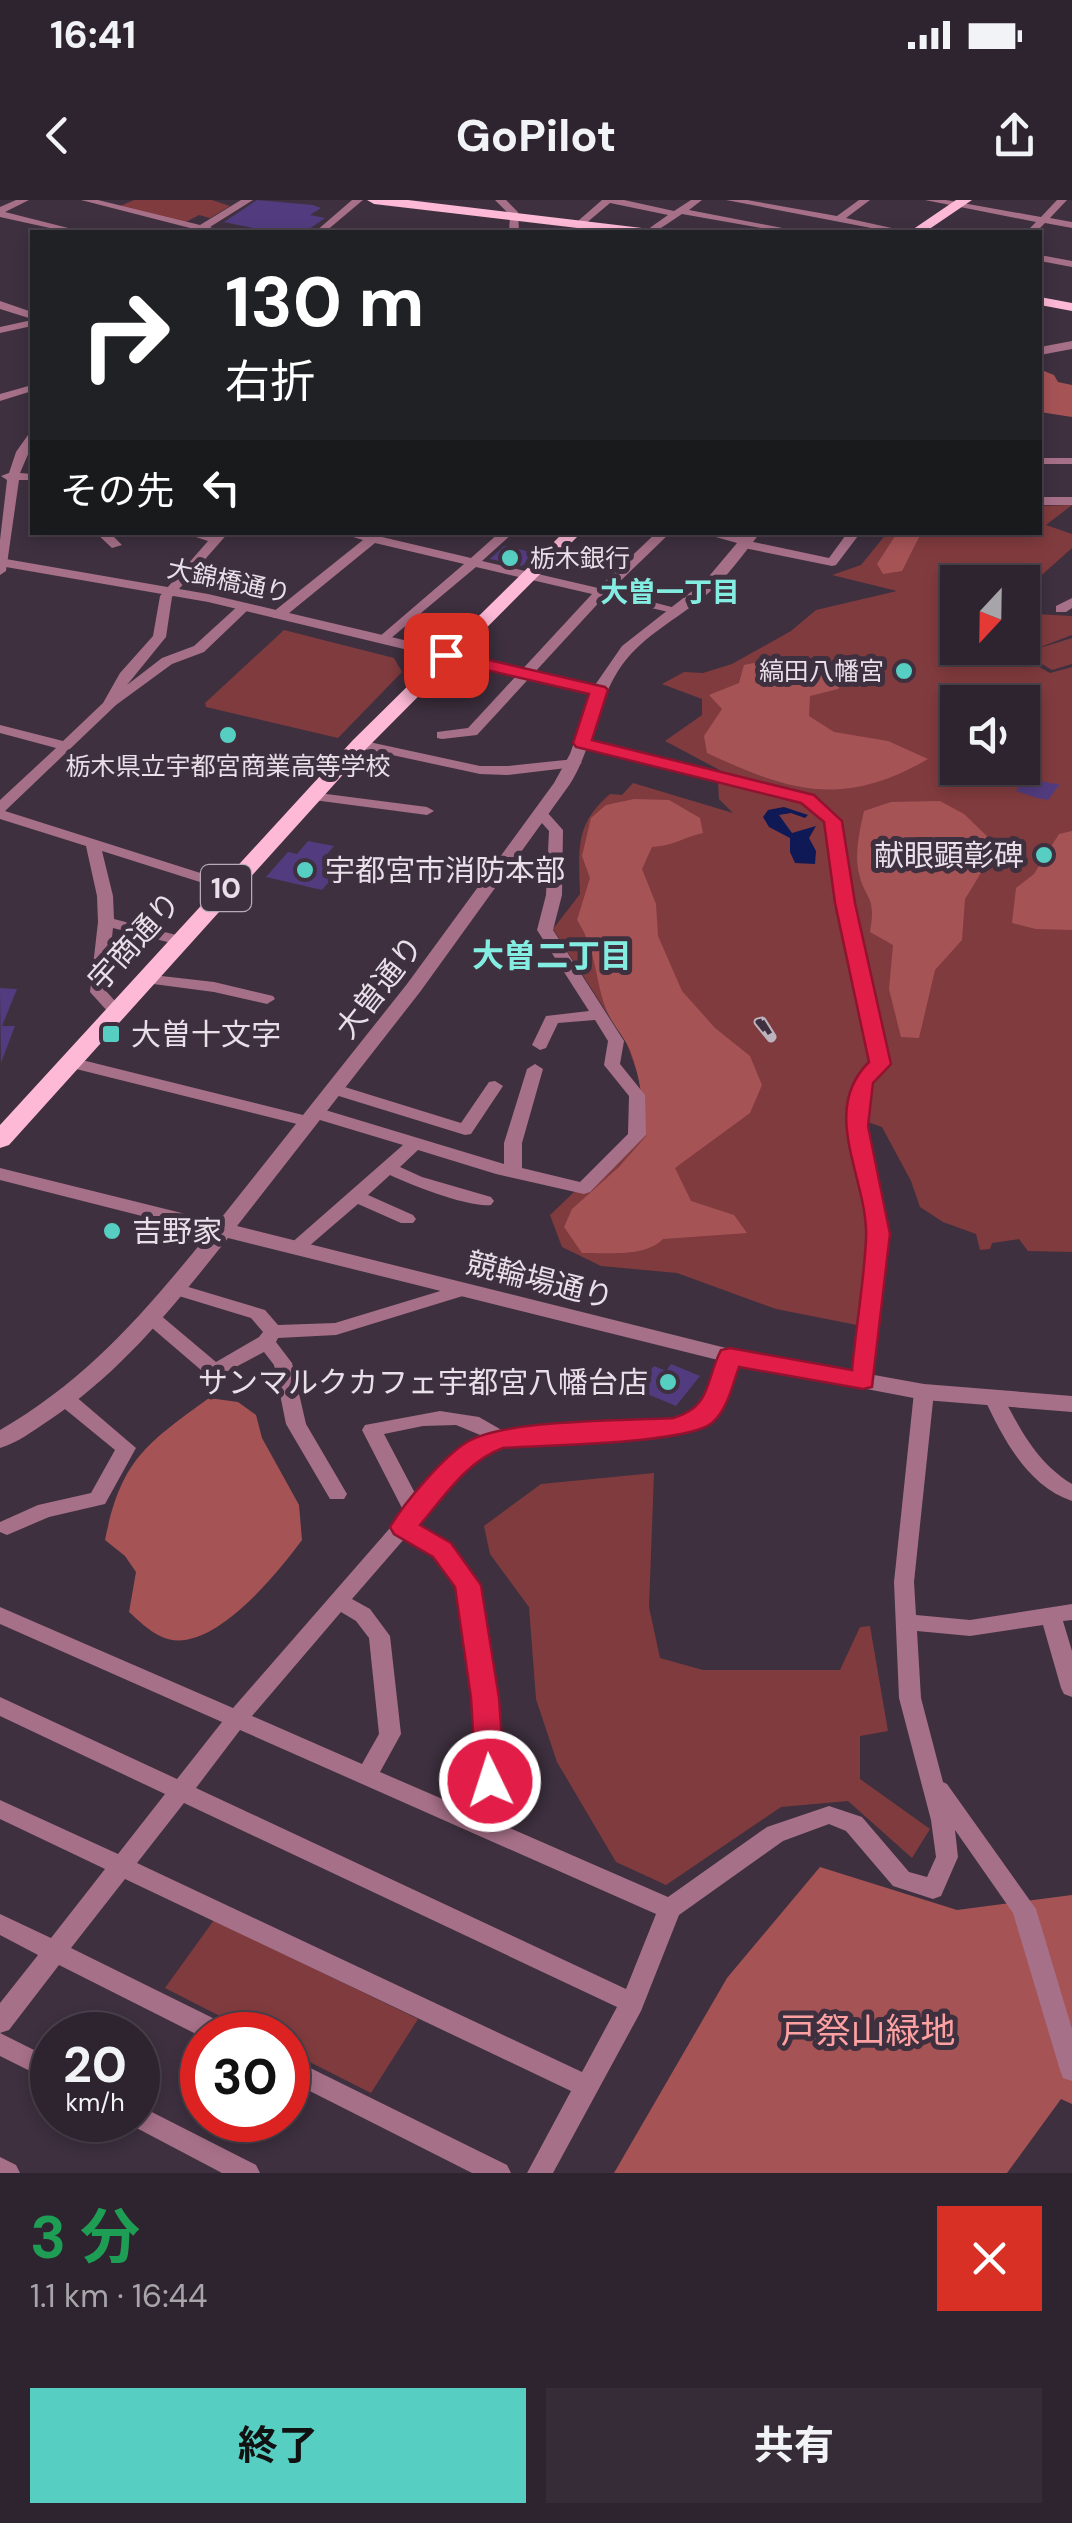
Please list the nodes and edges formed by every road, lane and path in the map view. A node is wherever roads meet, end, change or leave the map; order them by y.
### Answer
1 (24, 200) edge
2 (86, 200) edge
3 (248, 200) edge
4 (358, 200) edge
5 (374, 200) edge
6 (528, 200) edge
7 (609, 200) edge
8 (664, 200) edge
9 (698, 200) edge
10 (731, 200) edge
11 (865, 200) edge
12 (930, 200) edge
13 (1062, 200) edge
14 (102, 202) edge
15 (962, 202) edge
16 (651, 208) junction
17 (507, 209) edge
18 (678, 212) junction
19 (0, 213) edge
20 (1042, 220) junction
21 (581, 223) junction
22 (842, 225) edge
23 (1072, 225) edge
24 (71, 230) edge
25 (194, 230) edge
26 (199, 230) edge
27 (322, 230) edge
28 (631, 230) edge
29 (648, 230) edge
30 (772, 230) edge
31 (886, 230) edge
32 (919, 230) edge
33 (1033, 230) edge
34 (1042, 258) edge
35 (1072, 264) edge
36 (1042, 301) edge
37 (0, 305) edge
38 (1072, 306) edge
39 (30, 318) edge
40 (30, 318) edge
41 (0, 330) edge
42 (1072, 345) edge
43 (1042, 351) edge
44 (0, 386) edge
45 (30, 386) edge
46 (30, 387) edge
47 (0, 398) edge
48 (30, 439) edge
49 (1042, 462) edge
50 (1072, 462) edge
51 (7, 476) junction
52 (30, 478) edge
53 (1042, 501) edge
54 (1072, 501) edge
55 (105, 535) edge
56 (505, 535) edge
57 (571, 535) edge
58 (662, 535) edge
59 (854, 535) edge
60 (220, 536) edge
61 (377, 536) edge
62 (748, 539) edge
63 (116, 544) dead end
64 (472, 563) junction
65 (1, 565) edge
66 (528, 576) junction
67 (170, 590) junction
68 (600, 593) junction
69 (245, 607) junction
70 (676, 610) junction
71 (278, 615) junction
72 (384, 640) junction
73 (446, 655) junction
74 (524, 673) junction
75 (599, 690) junction
76 (110, 704) junction
77 (0, 729) edge
78 (442, 735) dead end
79 (582, 743) junction
80 (360, 744) junction
81 (65, 746) junction
82 (575, 763) junction
83 (312, 796) junction
84 (0, 811) edge
85 (428, 812) dead end
86 (541, 814) junction
87 (92, 846) junction
88 (227, 886) junction
89 (106, 922) junction
90 (179, 940) junction
91 (144, 979) junction
92 (267, 999) dead end
93 (115, 1010) junction
94 (599, 1015) junction
95 (540, 1046) dead end
96 (70, 1062) junction
97 (535, 1070) dead end
98 (495, 1086) dead end
99 (335, 1089) junction
100 (312, 1118) junction
101 (0, 1140) edge
102 (416, 1144) junction
103 (388, 1168) junction
104 (513, 1172) junction
105 (0, 1174) edge
106 (356, 1196) junction
107 (485, 1201) dead end
108 (407, 1219) dead end
109 (222, 1231) junction
110 (296, 1250) junction
111 (175, 1289) junction
112 (460, 1291) junction
113 (152, 1318) junction
114 (270, 1337) junction
115 (730, 1356) junction
116 (863, 1380) junction
117 (924, 1392) junction
118 (994, 1398) junction
119 (67, 1400) junction
120 (1072, 1404) edge
121 (501, 1439) junction
122 (0, 1440) edge
123 (337, 1494) dead end
124 (1072, 1494) edge
125 (409, 1520) junction
126 (7, 1527) dead end
127 (339, 1601) junction
128 (1061, 1613) edge
129 (0, 1615) edge
130 (906, 1622) junction
131 (1072, 1688) edge
132 (0, 1706) edge
133 (237, 1718) junction
134 (367, 1775) junction
135 (929, 1776) junction
136 (181, 1790) junction
137 (0, 1808) edge
138 (466, 1818) junction
139 (122, 1866) junction
140 (670, 1909) junction
141 (0, 1924) edge
142 (55, 1951) junction
143 (632, 2003) junction
144 (180, 2014) edge
145 (0, 2022) edge
146 (0, 2044) edge
147 (30, 2060) edge
148 (1072, 2070) edge
149 (310, 2079) edge
150 (588, 2086) junction
151 (160, 2128) edge
152 (0, 2169) edge
153 (7, 2173) edge
154 (247, 2173) edge
155 (498, 2173) edge
156 (540, 2173) edge

1 - 19 street
2 - 14 street
3 - 26 street
4 - 27 street
5 - 17 main road
6 - 17 street
7 - 16 street
7 - 21 street
8 - 16 street
9 - 18 street
10 - 22 street
11 - 22 street
12 - 15 street
13 - 20 street
14 - 25 street
15 - 20 street
15 - 32 main road
16 - 18 street
17 - 21 main road
18 - 29 street
18 - 30 street
19 - 24 street
20 - 23 street
20 - 33 street
21 - 28 main road
22 - 31 street
34 - 35 street
36 - 38 main road
37 - 39 street
40 - 41 street
42 - 43 street
44 - 45 street
46 - 47 street
48 - 51 street
49 - 50 street
51 - 52 street
51 - 65 street
53 - 54 street
55 - 63 street
56 - 64 street
57 - 66 main road, 宇商通り / 10
58 - 68 street
59 - 62 street
60 - 67 street
61 - 64 street
61 - 71 street
62 - 70 street, 大曽通り
64 - 66 street
64 - 72 street
65 - 67 street, 大錦橋通り
66 - 68 street
66 - 73 main road, 宇商通り / 10
67 - 69 street, 大錦橋通り
67 - 76 street
68 - 70 street
68 - 74 street
69 - 71 street, 大錦橋通り
69 - 76 street
70 - 75 street, 大曽通り
71 - 72 street, 大錦橋通り
72 - 73 street, 大錦橋通り
73 - 74 street, 大錦橋通り
73 - 80 main road, 宇商通り / 10
74 - 75 street, 大錦橋通り
74 - 78 street
75 - 79 street, 大曽通り
76 - 81 street
77 - 81 street
79 - 82 street, 大曽通り
79 - 116 street
80 - 82 street
80 - 83 main road, 宇商通り / 10
81 - 84 street
82 - 86 street, 大曽通り
83 - 85 street
83 - 88 main road, 宇商通り / 10
84 - 87 street
86 - 94 street
86 - 99 street, 大曽通り
87 - 88 street
87 - 89 street
88 - 90 main road, 宇商通り / 10
89 - 90 street
89 - 93 street
90 - 91 main road, 宇商通り / 10
91 - 92 street
91 - 93 main road, 宇商通り / 10
93 - 96 main road, 宇商通り / 10
94 - 95 street
94 - 104 street
96 - 100 street
96 - 101 main road, 宇商通り / 10
97 - 104 street
98 - 99 street
99 - 100 street, 大曽通り
100 - 102 street
100 - 109 street, 大曽通り
102 - 103 street
102 - 104 street
103 - 106 street
103 - 107 street
105 - 109 street, 競輪場通り
106 - 108 street
106 - 110 street
109 - 110 street, 競輪場通り
109 - 111 street, 大曽通り
110 - 112 street, 競輪場通り
111 - 113 street, 大曽通り
111 - 114 street
112 - 114 street
112 - 115 street, 競輪場通り
113 - 114 street
113 - 119 street, 大曽通り
114 - 123 street
115 - 116 street, 競輪場通り
115 - 121 street
116 - 117 street, 競輪場通り
117 - 118 street, 競輪場通り
117 - 130 street
118 - 120 street, 競輪場通り
118 - 124 street
119 - 122 street, 大曽通り
119 - 126 street
121 - 125 street
121 - 125 street
125 - 127 street
125 - 138 street
127 - 133 street
127 - 134 street
128 - 130 street
128 - 131 street
129 - 133 street
130 - 135 street
132 - 136 street
133 - 134 street
133 - 136 street
134 - 138 street
135 - 140 street
135 - 148 street
136 - 139 street
136 - 143 street
137 - 139 street
138 - 140 street
139 - 142 street
139 - 150 street
140 - 143 street
141 - 142 street
142 - 144 street
142 - 145 street
143 - 150 street
146 - 147 street
149 - 155 street
150 - 156 street
151 - 154 street
152 - 153 street

